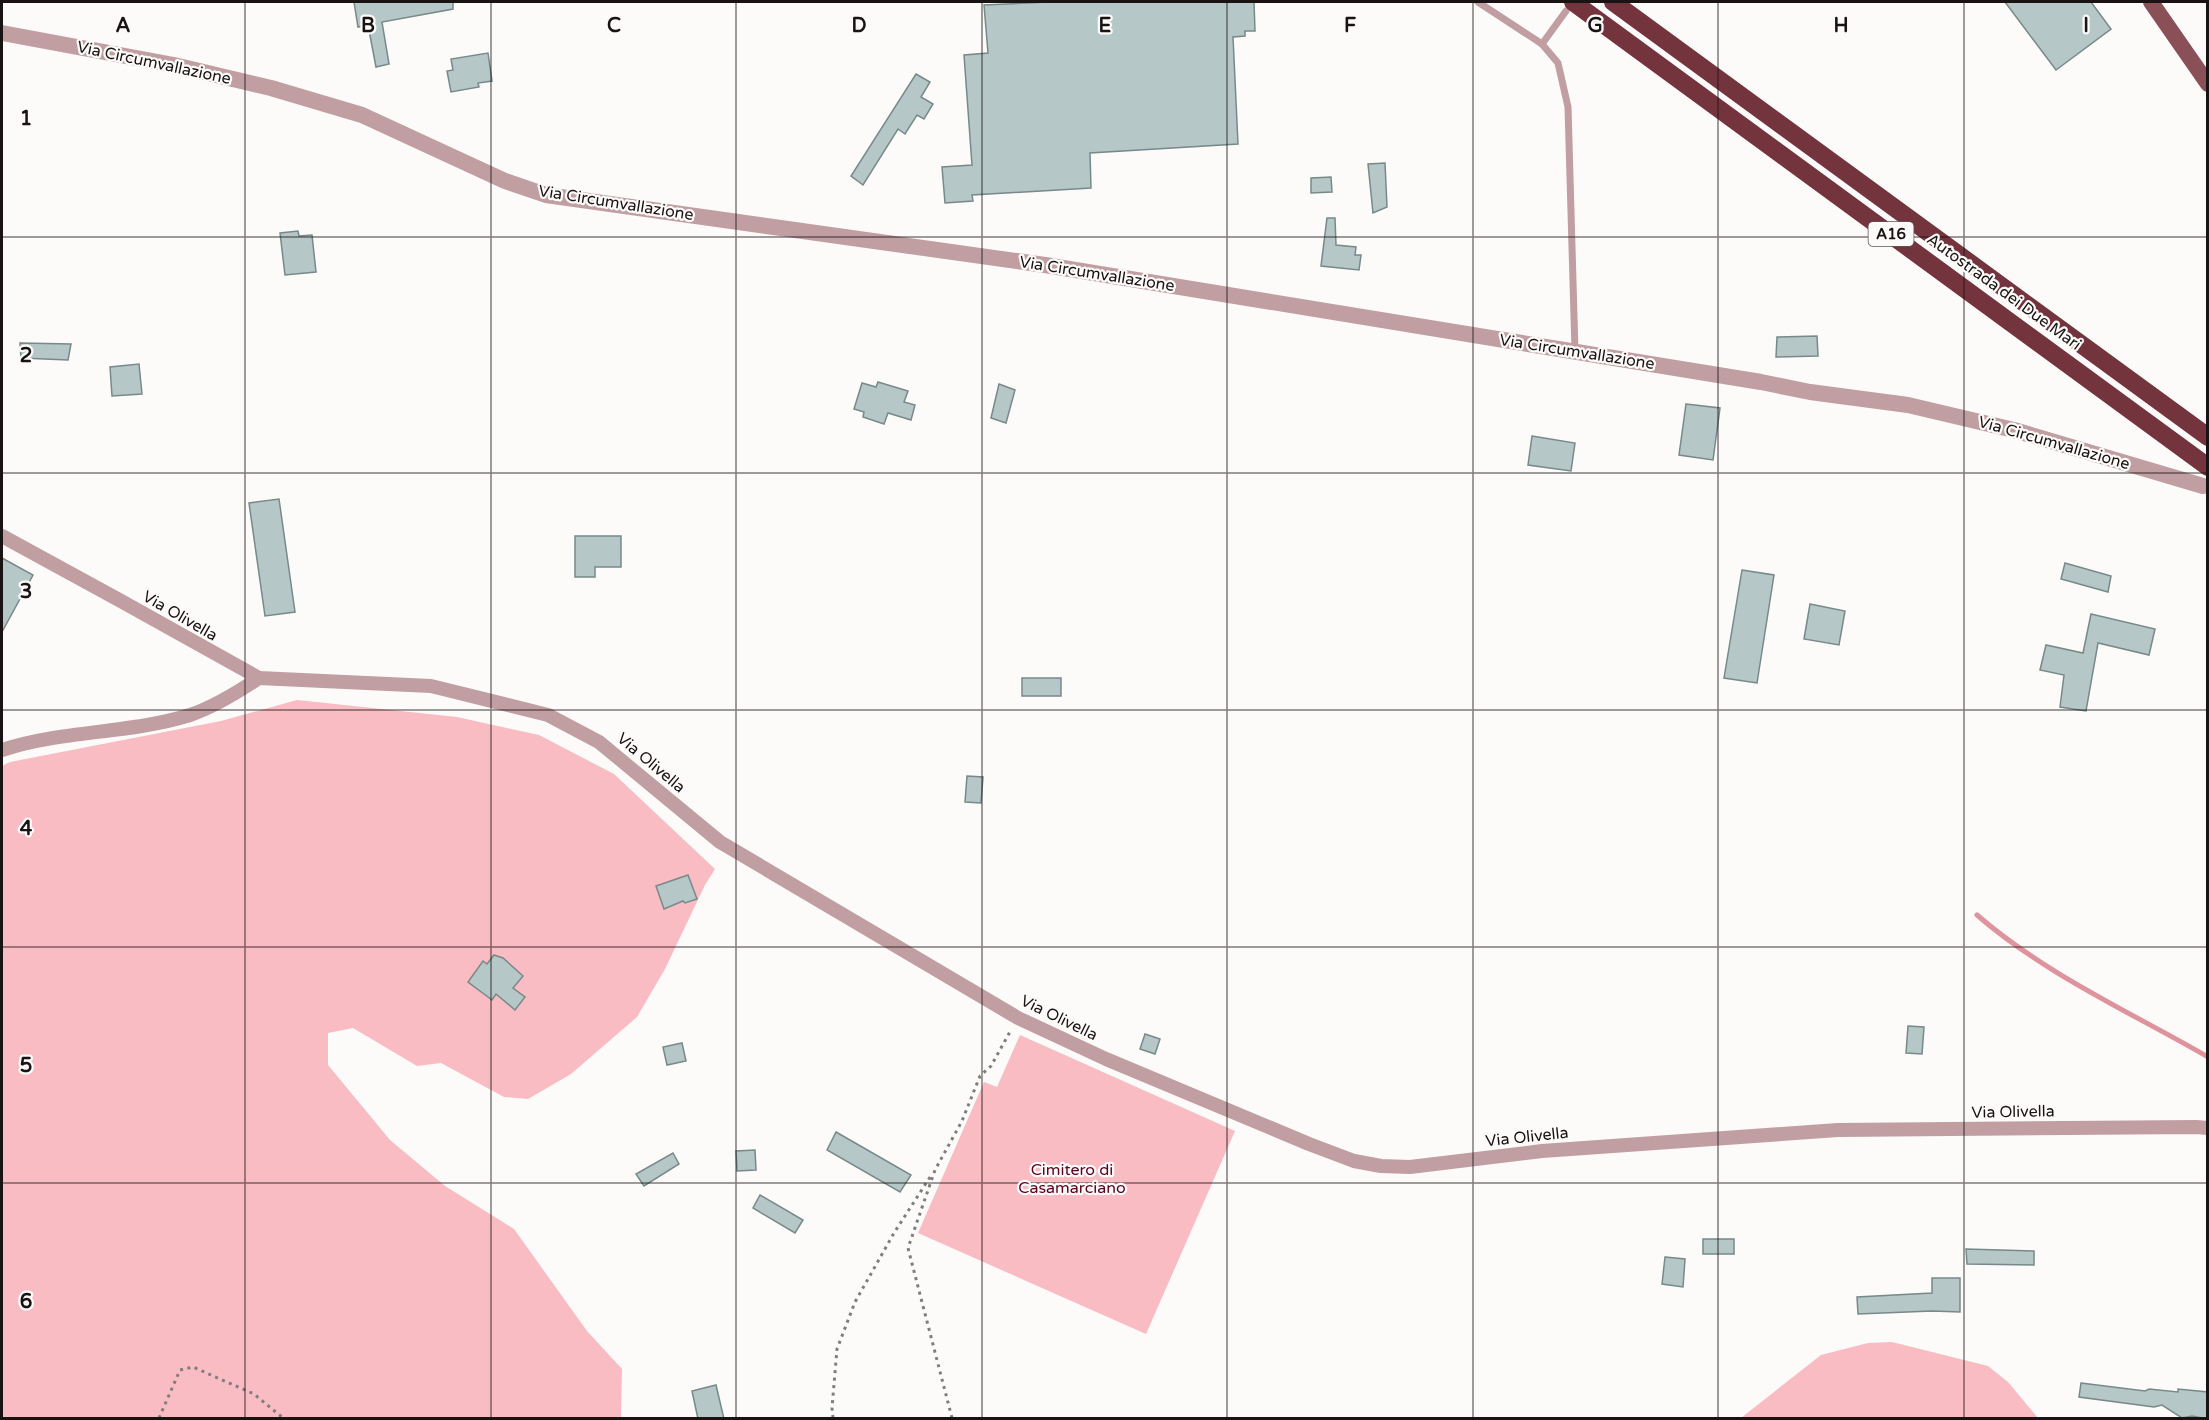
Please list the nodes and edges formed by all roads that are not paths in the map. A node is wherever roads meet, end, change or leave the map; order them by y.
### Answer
1 (1478, 2) edge
2 (1613, 2) edge
3 (2151, 2) edge
4 (1569, 6) edge
5 (2, 33) edge
6 (1542, 44) junction
7 (2208, 84) edge
8 (1575, 352) junction
9 (2208, 437) edge
10 (2208, 467) edge
11 (2203, 486) dead end
12 (2, 536) edge
13 (259, 678) junction
14 (2, 750) edge
15 (2208, 1128) edge

1 - 6 lane
2 - 9 highway, Autostrada dei Due Mari / A16
3 - 7 main road
4 - 6 lane
4 - 10 highway, Autostrada dei Due Mari / A16
5 - 8 street, Via Circumvallazione
6 - 8 lane
8 - 11 street, Via Circumvallazione
12 - 13 street, Via Olivella
13 - 14 street
13 - 15 street, Via Olivella

